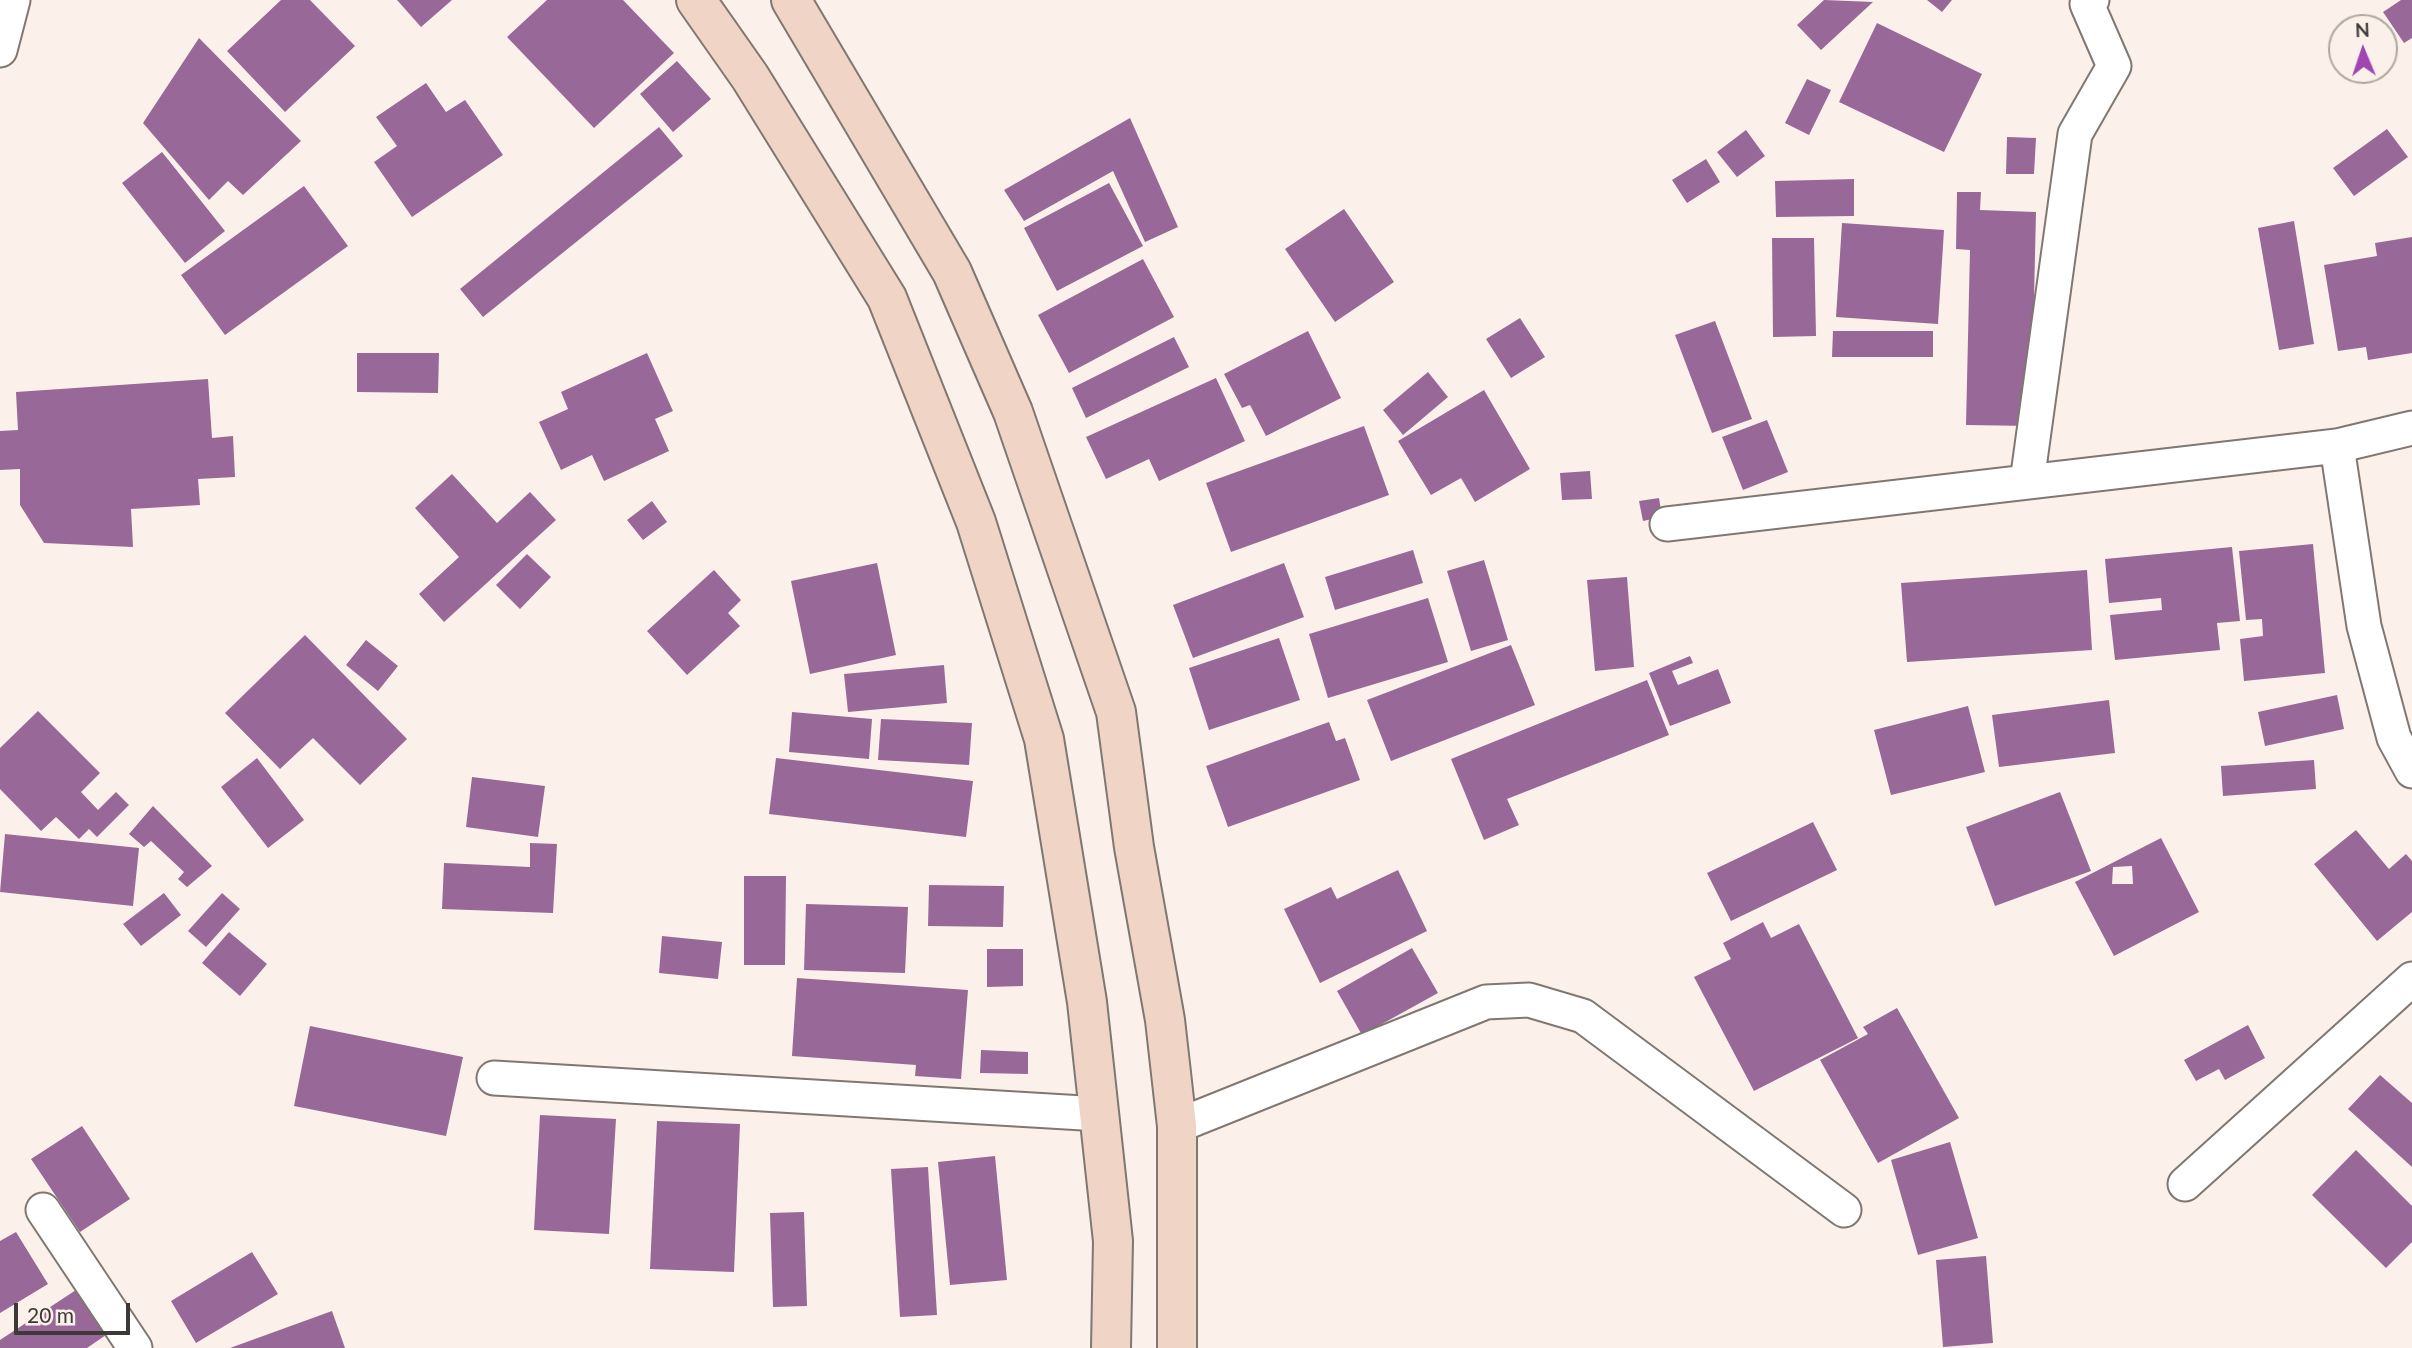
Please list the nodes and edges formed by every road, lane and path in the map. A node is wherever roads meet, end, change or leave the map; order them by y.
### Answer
1 (13, 0) edge
2 (696, 0) edge
3 (791, 0) edge
4 (2092, 0) edge
5 (0, 50) edge
6 (2412, 428) edge
7 (2337, 446) junction
8 (2027, 482) junction
9 (1667, 524) dead end
10 (2412, 771) edge
11 (2412, 979) edge
12 (494, 1078) dead end
13 (1100, 1114) junction
14 (1177, 1126) junction
15 (2185, 1184) dead end
16 (43, 1210) dead end
17 (1844, 1210) dead end
18 (135, 1348) edge
19 (1111, 1348) edge
20 (1177, 1348) edge

1 - 5 street
2 - 13 main road
3 - 14 main road
4 - 8 street
6 - 7 street
7 - 8 street
7 - 10 street
8 - 9 street
11 - 15 street
12 - 13 street
13 - 19 main road
14 - 17 street
14 - 20 main road
16 - 18 street

